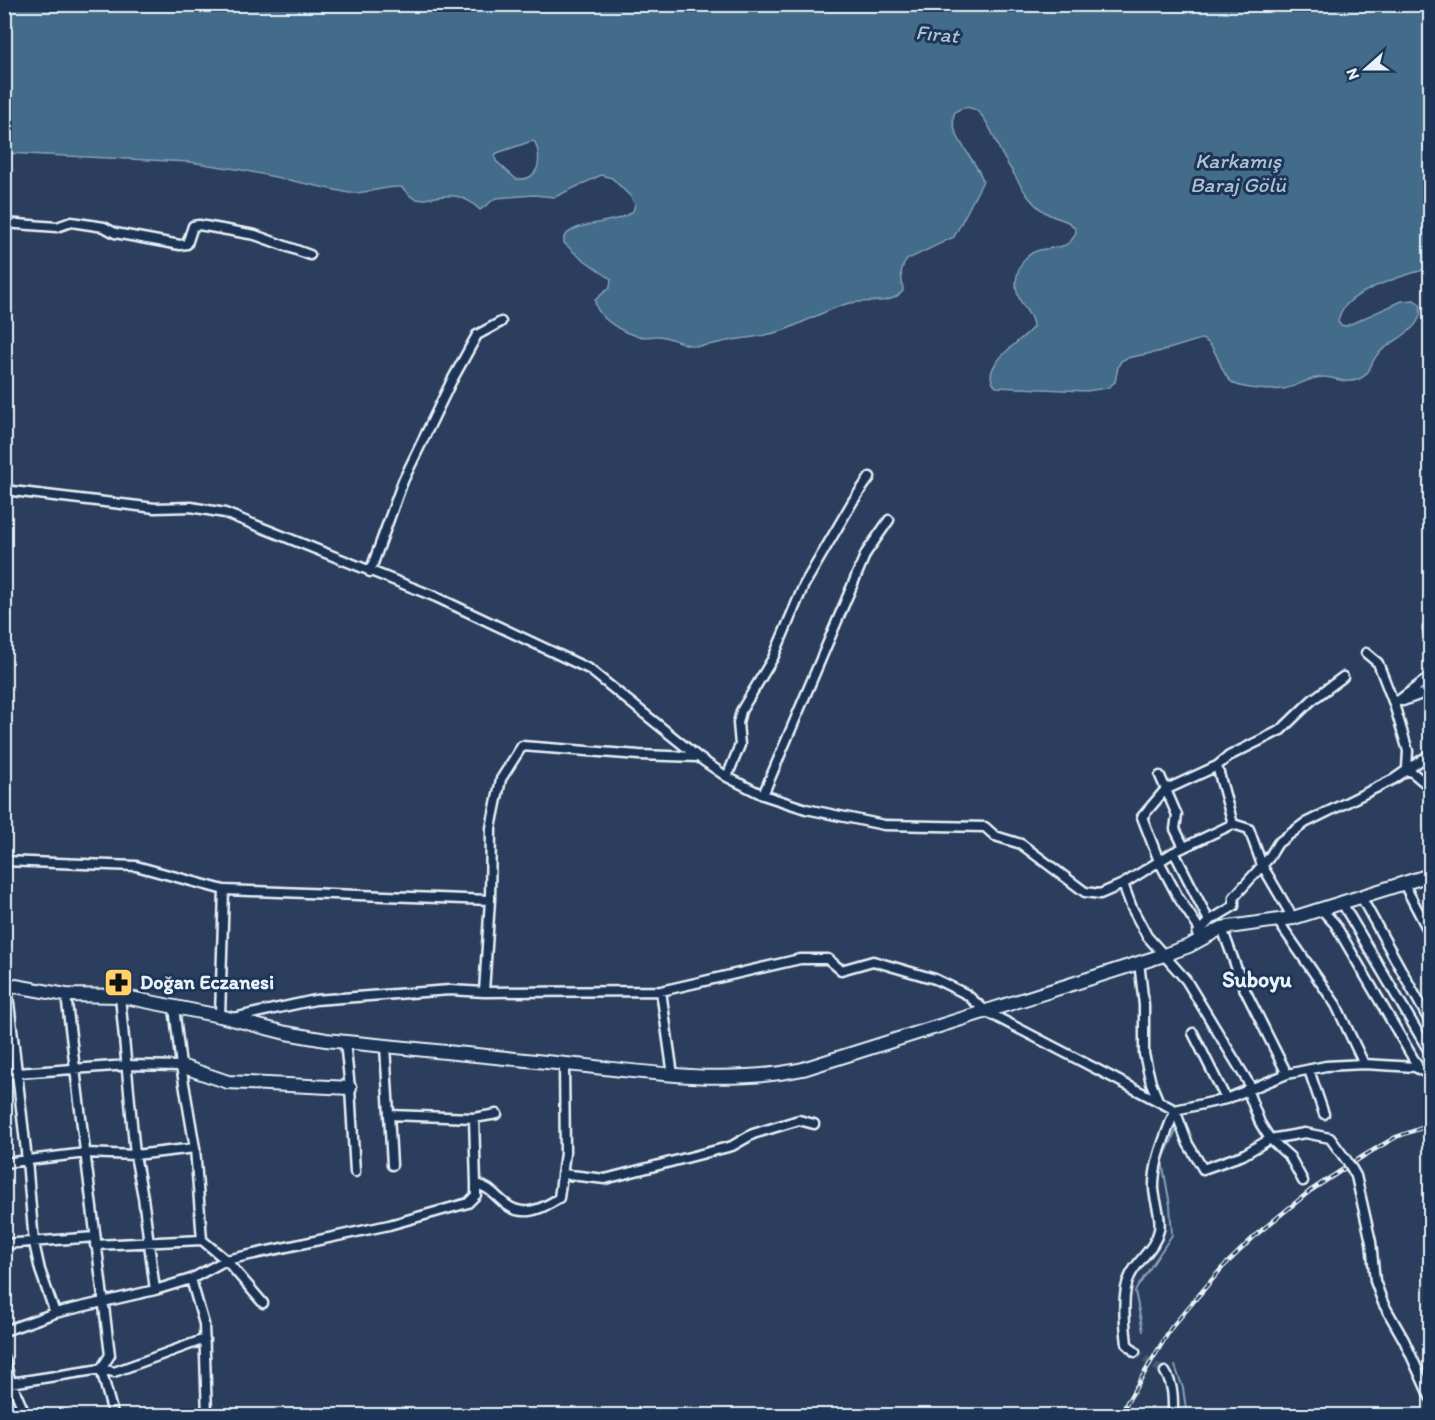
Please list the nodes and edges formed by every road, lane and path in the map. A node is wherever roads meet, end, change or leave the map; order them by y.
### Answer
1 (4, 224) edge
2 (310, 255) dead end
3 (501, 322) dead end
4 (870, 477) dead end
5 (4, 490) edge
6 (889, 520) dead end
7 (370, 572) junction
8 (1428, 628) dead end
9 (1431, 641) edge
10 (1366, 653) dead end
11 (1431, 674) edge
12 (1343, 677) dead end
13 (1431, 691) edge
14 (1394, 704) junction
15 (1431, 754) edge
16 (698, 757) junction
17 (1217, 766) junction
18 (1407, 768) junction
19 (1160, 776) dead end
20 (728, 777) junction
21 (1431, 787) edge
22 (1165, 790) junction
23 (764, 795) junction
24 (1233, 824) junction
25 (1184, 847) junction
26 (1174, 852) junction
27 (4, 861) edge
28 (1159, 861) junction
29 (1262, 866) junction
30 (1431, 875) edge
31 (1123, 884) junction
32 (1404, 884) junction
33 (224, 890) junction
34 (1361, 897) junction
35 (490, 900) junction
36 (1342, 903) junction
37 (1322, 910) junction
38 (1293, 918) junction
39 (1209, 921) junction
40 (1278, 921) junction
41 (1222, 928) junction
42 (1200, 930) junction
43 (1431, 934) edge
44 (1189, 946) junction
45 (1164, 956) junction
46 (1139, 962) junction
47 (6, 984) edge
48 (661, 991) junction
49 (484, 992) junction
50 (66, 995) junction
51 (120, 996) junction
52 (174, 1007) junction
53 (987, 1012) junction
54 (224, 1017) junction
55 (1431, 1022) edge
56 (1193, 1033) dead end
57 (345, 1042) junction
58 (385, 1046) junction
59 (1431, 1053) edge
60 (564, 1064) junction
61 (1364, 1064) junction
62 (128, 1065) junction
63 (181, 1066) junction
64 (1415, 1067) junction
65 (75, 1070) junction
66 (1309, 1070) junction
67 (4, 1074) edge
68 (18, 1074) junction
69 (1287, 1074) junction
70 (1430, 1074) edge
71 (673, 1075) junction
72 (350, 1088) junction
73 (1249, 1088) junction
74 (1226, 1099) junction
75 (1158, 1100) junction
76 (1175, 1110) junction
77 (497, 1114) dead end
78 (1324, 1114) dead end
79 (389, 1115) junction
80 (474, 1118) junction
81 (814, 1124) dead end
82 (1270, 1139) junction
83 (195, 1148) junction
84 (86, 1153) junction
85 (135, 1155) junction
86 (27, 1160) junction
87 (4, 1163) edge
88 (392, 1165) dead end
89 (355, 1172) dead end
90 (562, 1174) junction
91 (1303, 1181) dead end
92 (476, 1184) junction
93 (202, 1240) junction
94 (95, 1241) junction
95 (34, 1243) junction
96 (149, 1243) junction
97 (4, 1244) edge
98 (226, 1260) junction
99 (191, 1279) junction
100 (155, 1290) junction
101 (103, 1303) junction
102 (263, 1303) dead end
103 (55, 1313) junction
104 (4, 1331) edge
105 (205, 1339) junction
106 (1135, 1352) tunnel mouth
107 (4, 1359) edge
108 (101, 1369) junction
109 (1165, 1372) tunnel mouth
110 (8, 1383) edge
111 (1431, 1397) edge
112 (112, 1414) dead end
113 (26, 1416) edge
114 (207, 1416) edge
115 (1173, 1416) edge

1 - 2 street
3 - 7 street
4 - 20 street
5 - 7 street
6 - 23 street
7 - 16 street
8 - 9 street
10 - 14 street
11 - 14 street
12 - 17 street
13 - 14 street
14 - 18 street
15 - 18 street
16 - 20 street
16 - 35 street
17 - 22 street
17 - 24 street
18 - 21 street
18 - 29 street
19 - 22 street
20 - 23 street
22 - 25 street
22 - 28 street
23 - 31 street
24 - 25 street
24 - 29 street
25 - 26 street
26 - 28 street
26 - 39 street
27 - 33 street
28 - 31 street
28 - 42 street
29 - 38 street
29 - 39 street
30 - 32 street
31 - 45 street
32 - 34 street
32 - 43 street
33 - 35 street
33 - 54 street
34 - 36 street
34 - 55 street
35 - 49 street
36 - 37 street
36 - 59 street
37 - 38 street
37 - 64 street
38 - 40 street
39 - 42 street
40 - 41 street
40 - 61 street
41 - 44 street
41 - 69 street
42 - 44 street
44 - 45 street
45 - 46 street
45 - 73 street
46 - 53 street
46 - 75 street
47 - 50 street
47 - 68 street
48 - 49 street
48 - 53 street
48 - 71 street
49 - 54 street
50 - 51 street
50 - 65 street
51 - 52 street
51 - 62 street
52 - 54 street
52 - 63 street
53 - 71 street
53 - 75 street
54 - 57 street
56 - 74 street
57 - 58 street
57 - 72 street
58 - 60 street
58 - 79 street
60 - 71 street
60 - 90 street
61 - 64 street
61 - 66 street
62 - 63 street
62 - 65 street
62 - 85 street
63 - 72 street
63 - 83 street
64 - 70 street
65 - 68 street
65 - 84 street
66 - 69 street
66 - 78 street
67 - 68 street
68 - 86 street
69 - 73 street
72 - 89 street
73 - 74 street
73 - 82 street
74 - 76 street
75 - 76 street
76 - 82 street
76 - 106 street
77 - 80 street
79 - 80 street
79 - 88 street
80 - 92 street
81 - 90 street
82 - 91 street
82 - 111 street
83 - 85 street
83 - 93 street
84 - 85 street
84 - 86 street
84 - 94 street
85 - 96 street
86 - 87 street
86 - 95 street
90 - 92 street
92 - 98 street
93 - 96 street
93 - 98 street
94 - 95 street
94 - 96 street
94 - 101 street
95 - 97 street
95 - 103 street
96 - 100 street
98 - 99 street
98 - 102 street
99 - 100 street
99 - 105 street
100 - 101 street
101 - 103 street
101 - 108 street
103 - 104 street
105 - 108 street
105 - 114 street
107 - 110 street
108 - 110 street
108 - 112 street
109 - 115 street
110 - 113 street

